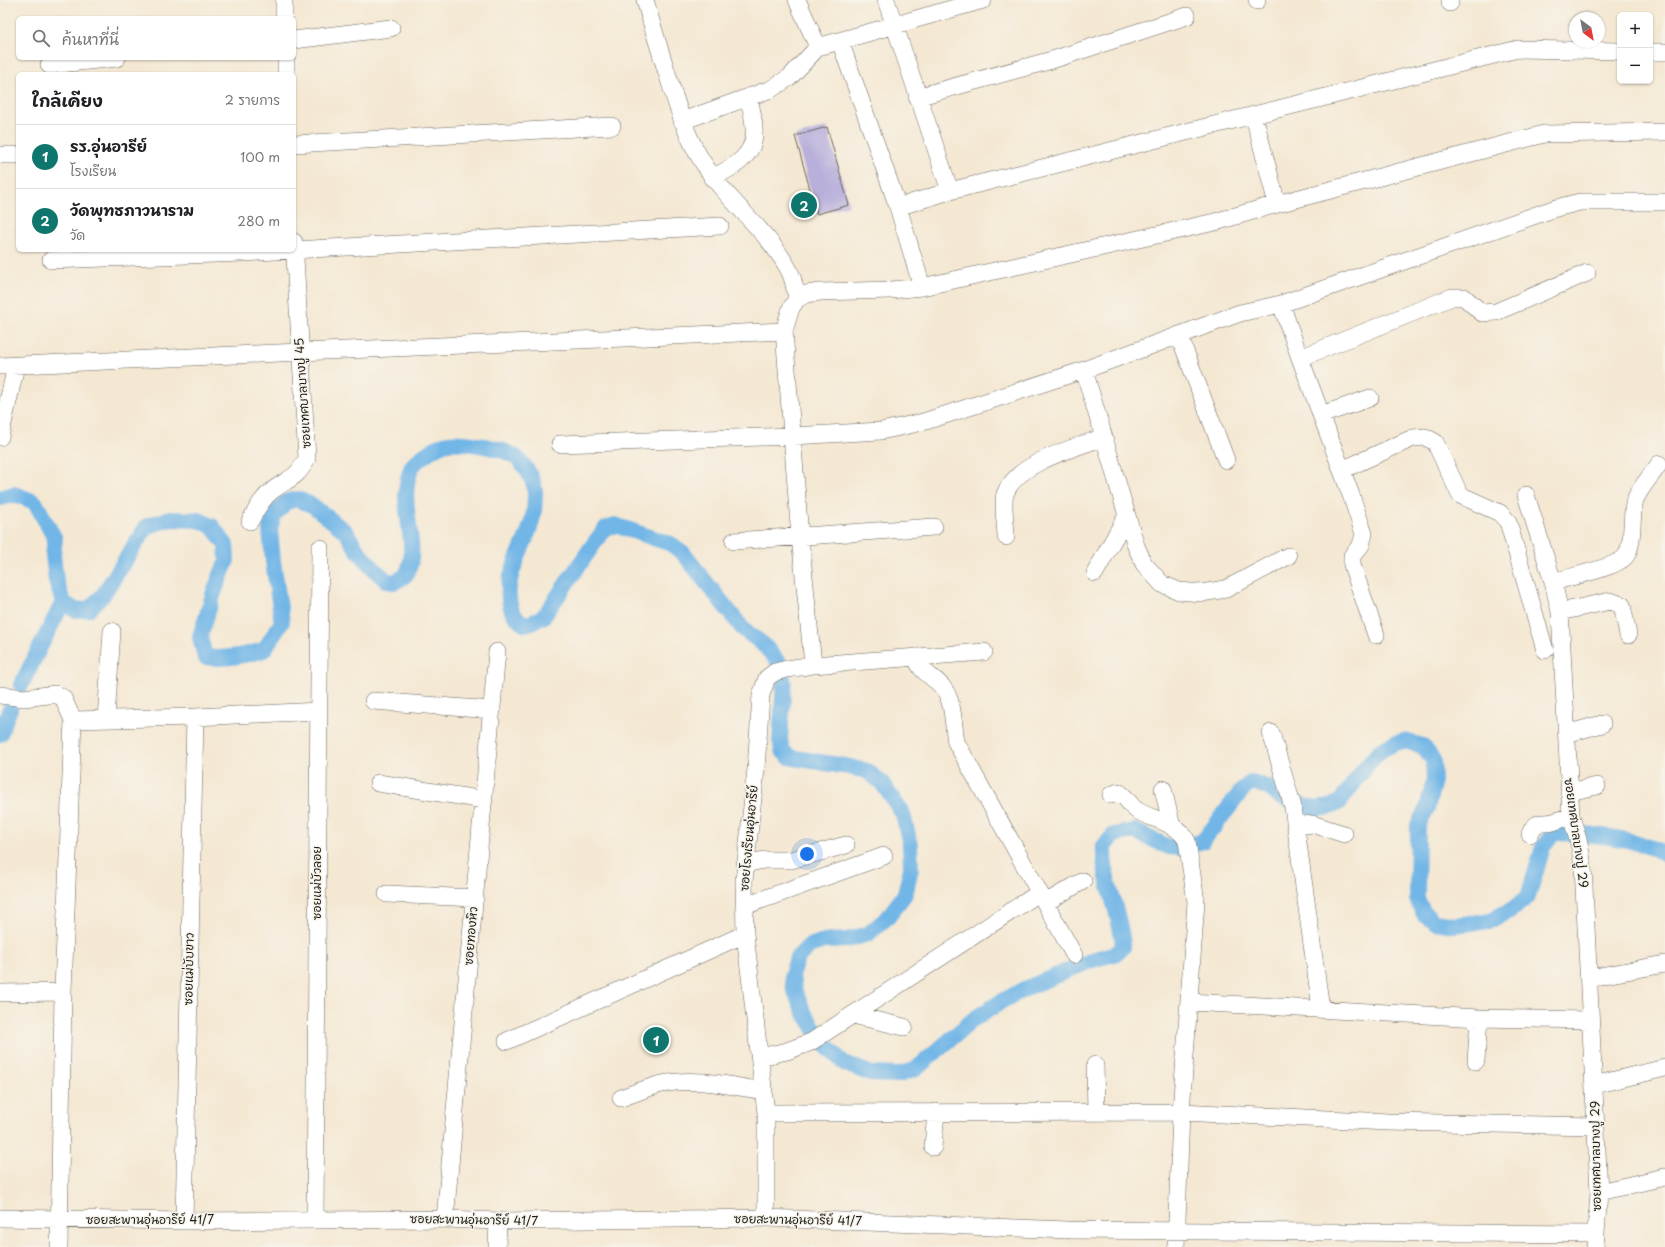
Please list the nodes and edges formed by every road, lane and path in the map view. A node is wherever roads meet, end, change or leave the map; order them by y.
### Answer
1 (284, 0) edge
2 (645, 0) edge
3 (797, 0) edge
4 (886, 0) edge
5 (983, 0) edge
6 (284, 16) edge
7 (1187, 16) dead end
8 (893, 24) junction
9 (390, 28) dead end
10 (296, 40) edge
11 (840, 41) junction
12 (818, 47) junction
13 (1617, 51) edge
14 (1653, 52) edge
15 (1665, 52) edge
16 (98, 60) edge
17 (286, 60) edge
18 (49, 65) dead end
19 (286, 72) edge
20 (749, 97) junction
21 (917, 97) junction
22 (1254, 116) junction
23 (682, 121) junction
24 (612, 126) dead end
25 (1665, 132) edge
26 (296, 144) edge
27 (0, 155) edge
28 (16, 155) edge
29 (712, 178) junction
30 (950, 191) junction
31 (1665, 202) edge
32 (1277, 204) junction
33 (898, 207) junction
34 (720, 226) dead end
35 (296, 250) edge
36 (245, 252) edge
37 (294, 252) edge
38 (51, 260) dead end
39 (1587, 273) dead end
40 (922, 287) junction
41 (797, 299) junction
42 (1281, 304) junction
43 (784, 332) junction
44 (1180, 335) junction
45 (300, 352) junction
46 (1300, 358) junction
47 (8, 366) edge
48 (1084, 370) junction
49 (1370, 398) dead end
50 (1321, 415) junction
51 (793, 436) junction
52 (0, 437) edge
53 (1104, 437) junction
54 (560, 444) dead end
55 (1226, 460) dead end
56 (1659, 464) dead end
57 (1342, 470) junction
58 (1526, 496) dead end
59 (1127, 516) junction
60 (250, 521) dead end
61 (934, 527) dead end
62 (800, 537) junction
63 (1006, 537) dead end
64 (734, 541) dead end
65 (320, 548) dead end
66 (1288, 556) dead end
67 (1094, 574) dead end
68 (1553, 582) junction
69 (1560, 612) junction
70 (112, 631) dead end
71 (1628, 634) dead end
72 (1376, 635) dead end
73 (1545, 650) dead end
74 (497, 652) dead end
75 (984, 652) dead end
76 (916, 657) junction
77 (813, 665) junction
78 (0, 695) edge
79 (373, 701) dead end
80 (492, 710) junction
81 (318, 711) junction
82 (195, 718) junction
83 (106, 719) junction
84 (72, 720) junction
85 (1602, 724) dead end
86 (1270, 733) dead end
87 (1566, 734) junction
88 (378, 783) dead end
89 (1597, 786) dead end
90 (1163, 789) dead end
91 (1569, 792) junction
92 (1111, 795) dead end
93 (484, 800) junction
94 (1571, 816) junction
95 (1297, 826) junction
96 (1172, 827) junction
97 (1344, 834) dead end
98 (1530, 834) dead end
99 (846, 845) dead end
100 (884, 856) dead end
101 (746, 864) junction
102 (1083, 882) dead end
103 (387, 894) dead end
104 (475, 898) junction
105 (1042, 898) junction
106 (744, 906) junction
107 (745, 934) junction
108 (1074, 955) dead end
109 (1665, 964) edge
110 (1589, 978) junction
111 (63, 992) junction
112 (0, 993) edge
113 (1189, 1002) junction
114 (1321, 1009) junction
115 (853, 1015) junction
116 (1480, 1018) junction
117 (1590, 1020) junction
118 (904, 1027) dead end
119 (507, 1041) dead end
120 (760, 1057) junction
121 (1476, 1061) dead end
122 (1096, 1065) dead end
123 (1665, 1068) edge
124 (1594, 1084) junction
125 (764, 1091) junction
126 (621, 1098) dead end
127 (936, 1112) junction
128 (1096, 1112) junction
129 (1182, 1112) junction
130 (766, 1113) junction
131 (1596, 1126) junction
132 (933, 1147) dead end
133 (1665, 1177) edge
134 (1599, 1192) junction
135 (0, 1218) edge
136 (766, 1218) junction
137 (315, 1219) junction
138 (445, 1219) junction
139 (59, 1220) junction
140 (184, 1221) junction
141 (498, 1221) junction
142 (1176, 1239) edge
143 (1596, 1240) edge
144 (59, 1247) edge
145 (497, 1247) edge

1 - 6 street
2 - 23 street
3 - 12 street
4 - 8 street
5 - 8 street
7 - 21 street
8 - 11 street
8 - 21 street
9 - 10 street
11 - 12 street
11 - 33 street
12 - 20 street
13 - 22 street
14 - 15 street
16 - 18 street
17 - 19 street
20 - 23 street
20 - 29 street
21 - 30 street
22 - 30 street
22 - 32 street
23 - 29 street
24 - 26 street
25 - 32 street
27 - 28 street
29 - 41 street
30 - 33 street
31 - 42 street
32 - 40 street
33 - 40 street
34 - 35 street
36 - 38 street
37 - 45 street, ซอยเทศบาลบางปู 45
39 - 46 street
40 - 41 street
41 - 43 street
42 - 44 street
42 - 46 street
43 - 45 street
43 - 51 street
44 - 48 street
44 - 55 street
45 - 47 street
45 - 60 street, ซอยเทศบาลบางปู 45
46 - 50 street
47 - 52 street
48 - 51 street
48 - 53 street
49 - 50 street
50 - 57 street
51 - 54 street
51 - 62 street
53 - 59 street
53 - 63 street
56 - 68 street
57 - 72 street
57 - 73 street
58 - 68 street, ซอยเทศบาลบางปู 29
59 - 66 street
59 - 67 street
61 - 62 street
62 - 64 street
62 - 77 street
65 - 81 street, ซอยแม่บัวลอย
68 - 69 street, ซอยเทศบาลบางปู 29
69 - 71 street
69 - 87 street, ซอยเทศบาลบางปู 29
70 - 83 street
74 - 80 street, ซอยทองหิว
75 - 76 street, ซอยโรงเรียนอุ่นอารีย์
76 - 77 street, ซอยโรงเรียนอุ่นอารีย์
76 - 105 street
77 - 101 street, ซอยโรงเรียนอุ่นอารีย์
78 - 84 street
79 - 80 street
80 - 93 street, ซอยทองหิว
81 - 82 street
81 - 137 street, ซอยแม่บัวลอย
82 - 83 street
82 - 140 street, ซอยแม่บับขาว
83 - 84 street
84 - 111 street
85 - 87 street
86 - 95 street
87 - 91 street, ซอยเทศบาลบางปู 29
88 - 93 street
89 - 91 street
90 - 96 street
91 - 94 street, ซอยเทศบาลบางปู 29
92 - 96 street
93 - 104 street, ซอยทองหิว
94 - 98 street
94 - 110 street, ซอยเทศบาลบางปู 29
95 - 97 street
95 - 114 street
96 - 113 street
99 - 101 street
100 - 106 street
101 - 106 street, ซอยโรงเรียนอุ่นอารีย์
102 - 105 street
103 - 104 street
104 - 138 street, ซอยทองหิว
105 - 108 street
105 - 115 street
106 - 107 street, ซอยโรงเรียนอุ่นอารีย์
107 - 119 street
107 - 120 street, ซอยโรงเรียนอุ่นอารีย์
109 - 110 street
110 - 117 street, ซอยเทศบาลบางปู 29
111 - 112 street
111 - 139 street
113 - 114 street
113 - 129 street
114 - 116 street
115 - 118 street
115 - 120 street
116 - 117 street
116 - 121 street
117 - 124 street, ซอยเทศบาลบางปู 29
120 - 125 street, ซอยโรงเรียนอุ่นอารีย์
122 - 128 street
123 - 124 street
124 - 131 street, ซอยเทศบาลบางปู 29
125 - 126 street
125 - 130 street, ซอยโรงเรียนอุ่นอารีย์
127 - 128 street
127 - 130 street
127 - 132 street
128 - 129 street
129 - 131 street
129 - 142 street
130 - 136 street, ซอยโรงเรียนอุ่นอารีย์
131 - 134 street, ซอยเทศบาลบางปู 29
133 - 134 street
134 - 143 street, ซอยเทศบาลบางปู 29
135 - 139 street, ซอยสะพานอุ่นอารีย์ 41/7
136 - 141 street, ซอยสะพานอุ่นอารีย์ 41/7
136 - 142 street, ซอยสะพานอุ่นอารีย์ 41/7
137 - 138 street, ซอยสะพานอุ่นอารีย์ 41/7
137 - 140 street, ซอยสะพานอุ่นอารีย์ 41/7
138 - 141 street, ซอยสะพานอุ่นอารีย์ 41/7
139 - 140 street, ซอยสะพานอุ่นอารีย์ 41/7
139 - 144 street
141 - 145 street
142 - 143 street, ซอยสะพานอุ่นอารีย์ 41/7

